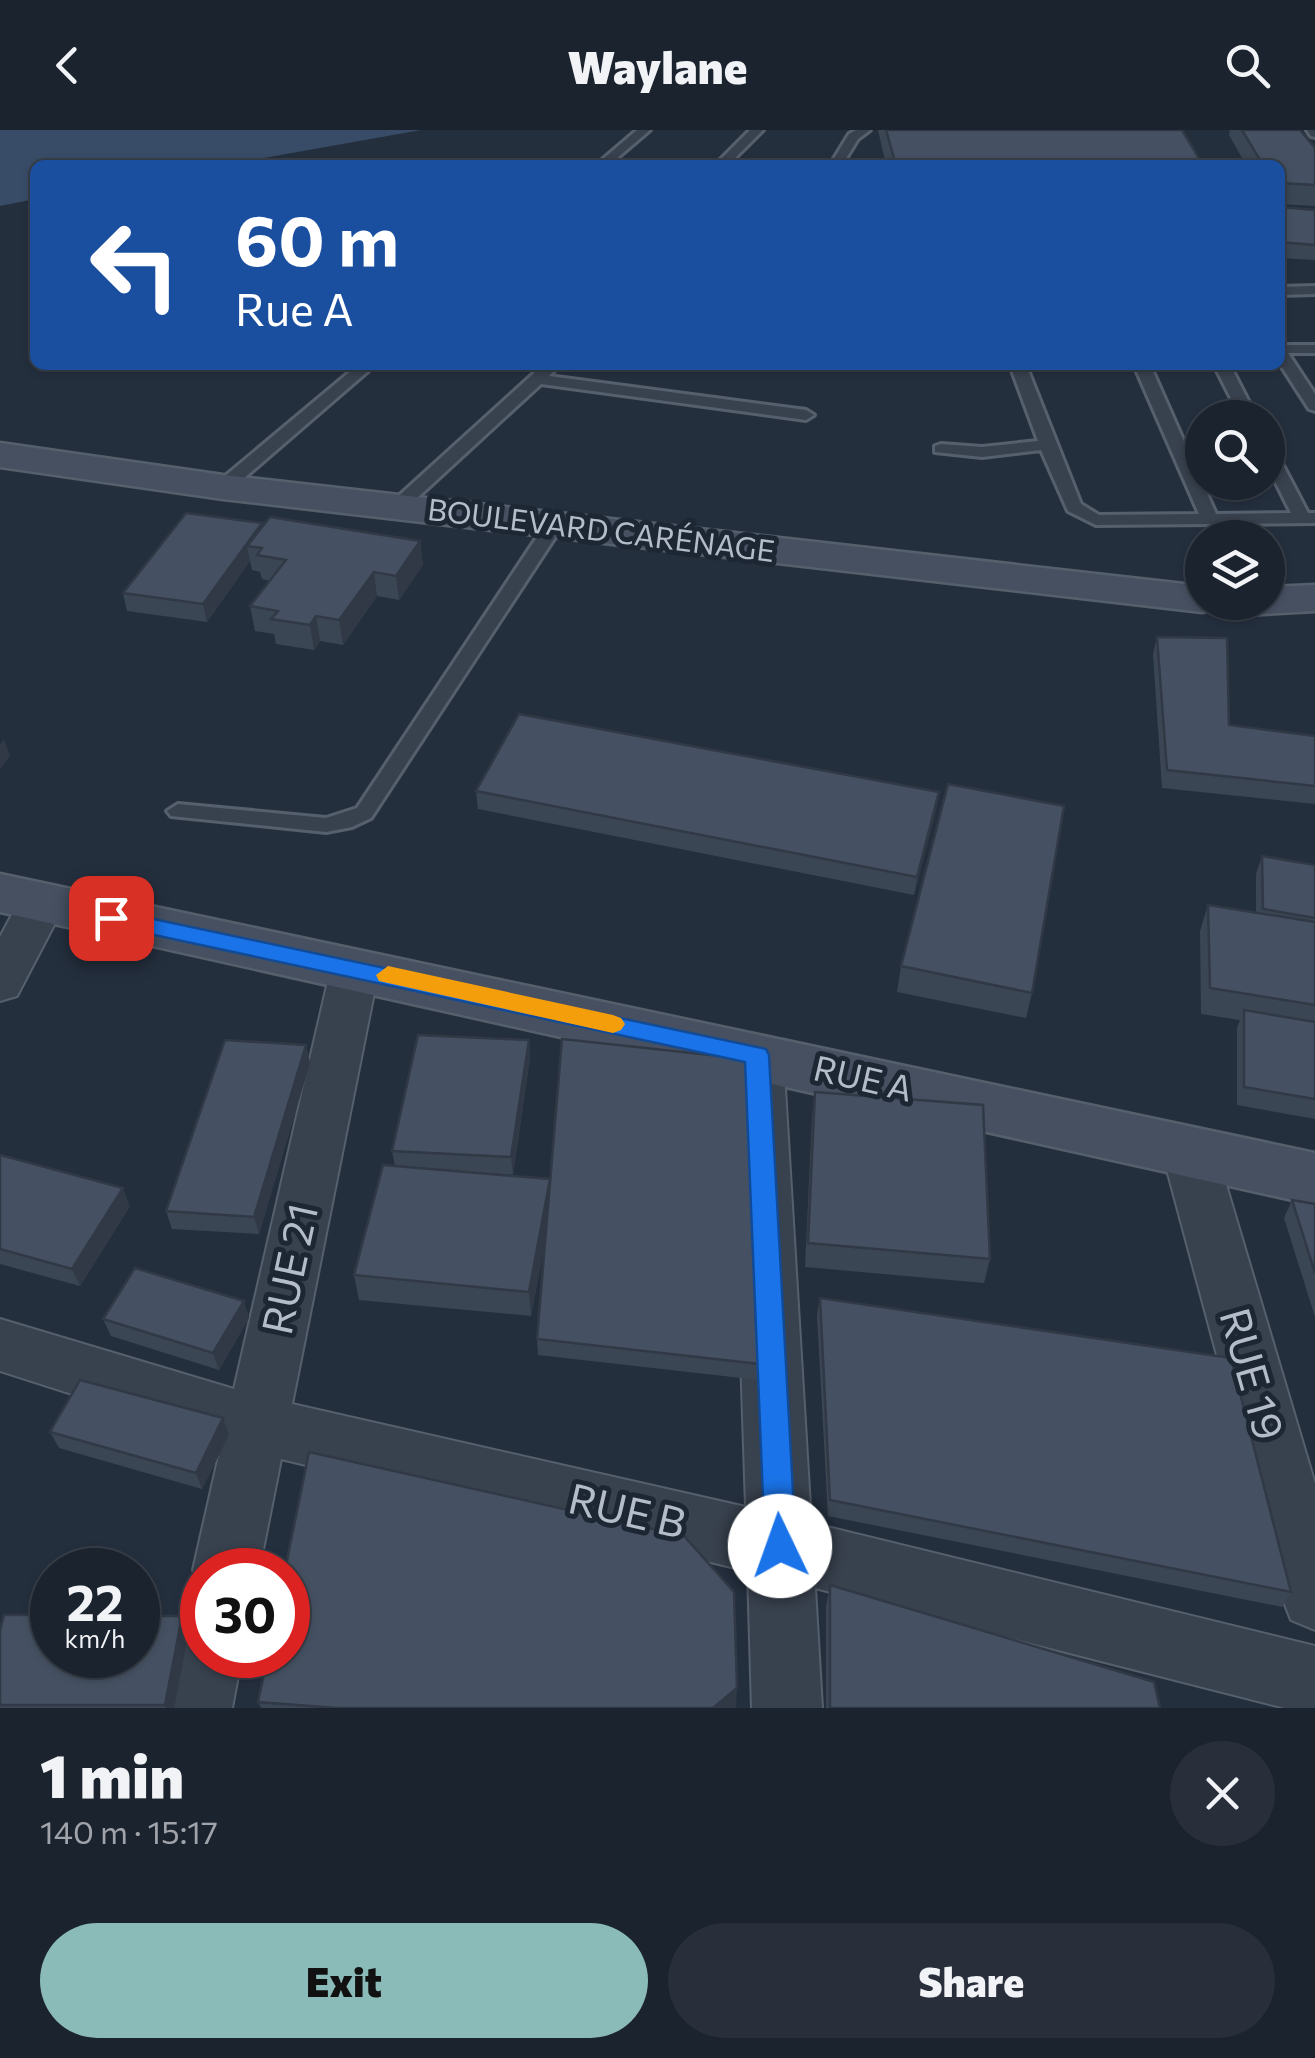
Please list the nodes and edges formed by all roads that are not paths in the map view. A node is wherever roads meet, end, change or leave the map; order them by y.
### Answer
1 (644, 130) edge
2 (757, 130) edge
3 (864, 130) edge
4 (608, 160) edge
5 (726, 160) edge
6 (839, 160) edge
7 (1315, 290) edge
8 (1285, 291) edge
9 (1315, 349) edge
10 (1285, 350) edge
11 (1285, 358) edge
12 (361, 370) edge
13 (1020, 370) edge
14 (1144, 370) edge
15 (1225, 370) edge
16 (545, 372) edge
17 (1240, 400) edge
18 (1315, 406) edge
19 (806, 415) dead end
20 (1047, 445) junction
21 (941, 449) dead end
22 (0, 455) edge
23 (1285, 480) edge
24 (224, 488) junction
25 (397, 507) junction
26 (1308, 518) edge
27 (1210, 519) junction
28 (554, 526) junction
29 (1185, 597) edge
30 (1315, 598) edge
31 (1285, 600) edge
32 (178, 811) dead end
33 (21, 898) edge
34 (355, 968) junction
35 (0, 982) edge
36 (757, 1055) junction
37 (1189, 1152) junction
38 (1315, 1180) edge
39 (0, 1345) edge
40 (256, 1424) junction
41 (780, 1546) junction
42 (231, 1548) edge
43 (1315, 1597) edge
44 (204, 1678) edge
45 (1315, 1681) edge
46 (1315, 1699) edge
47 (198, 1708) edge
48 (787, 1708) edge
49 (1295, 1708) edge

1 - 4 lane
2 - 5 lane
3 - 6 lane
7 - 8 lane
9 - 10 lane
11 - 18 lane
12 - 24 lane
13 - 20 lane
14 - 27 lane
15 - 17 lane
16 - 19 lane
16 - 25 lane
20 - 21 lane
20 - 27 lane
22 - 24 street, BOULEVARD CARÉNAGE
23 - 26 lane
24 - 25 street, BOULEVARD CARÉNAGE
25 - 28 street, BOULEVARD CARÉNAGE
26 - 27 lane
28 - 29 street, BOULEVARD CARÉNAGE
28 - 32 lane
30 - 31 street
33 - 34 street, RUE A
33 - 35 street
34 - 36 street, RUE A
34 - 40 street, RUE 21
36 - 37 street, RUE A
36 - 41 street
37 - 38 street, RUE A
37 - 43 street, RUE 19
39 - 40 street, RUE B
40 - 41 street, RUE B
40 - 42 street, RUE 21
41 - 45 street, RUE B
41 - 48 street
44 - 47 street
46 - 49 street

